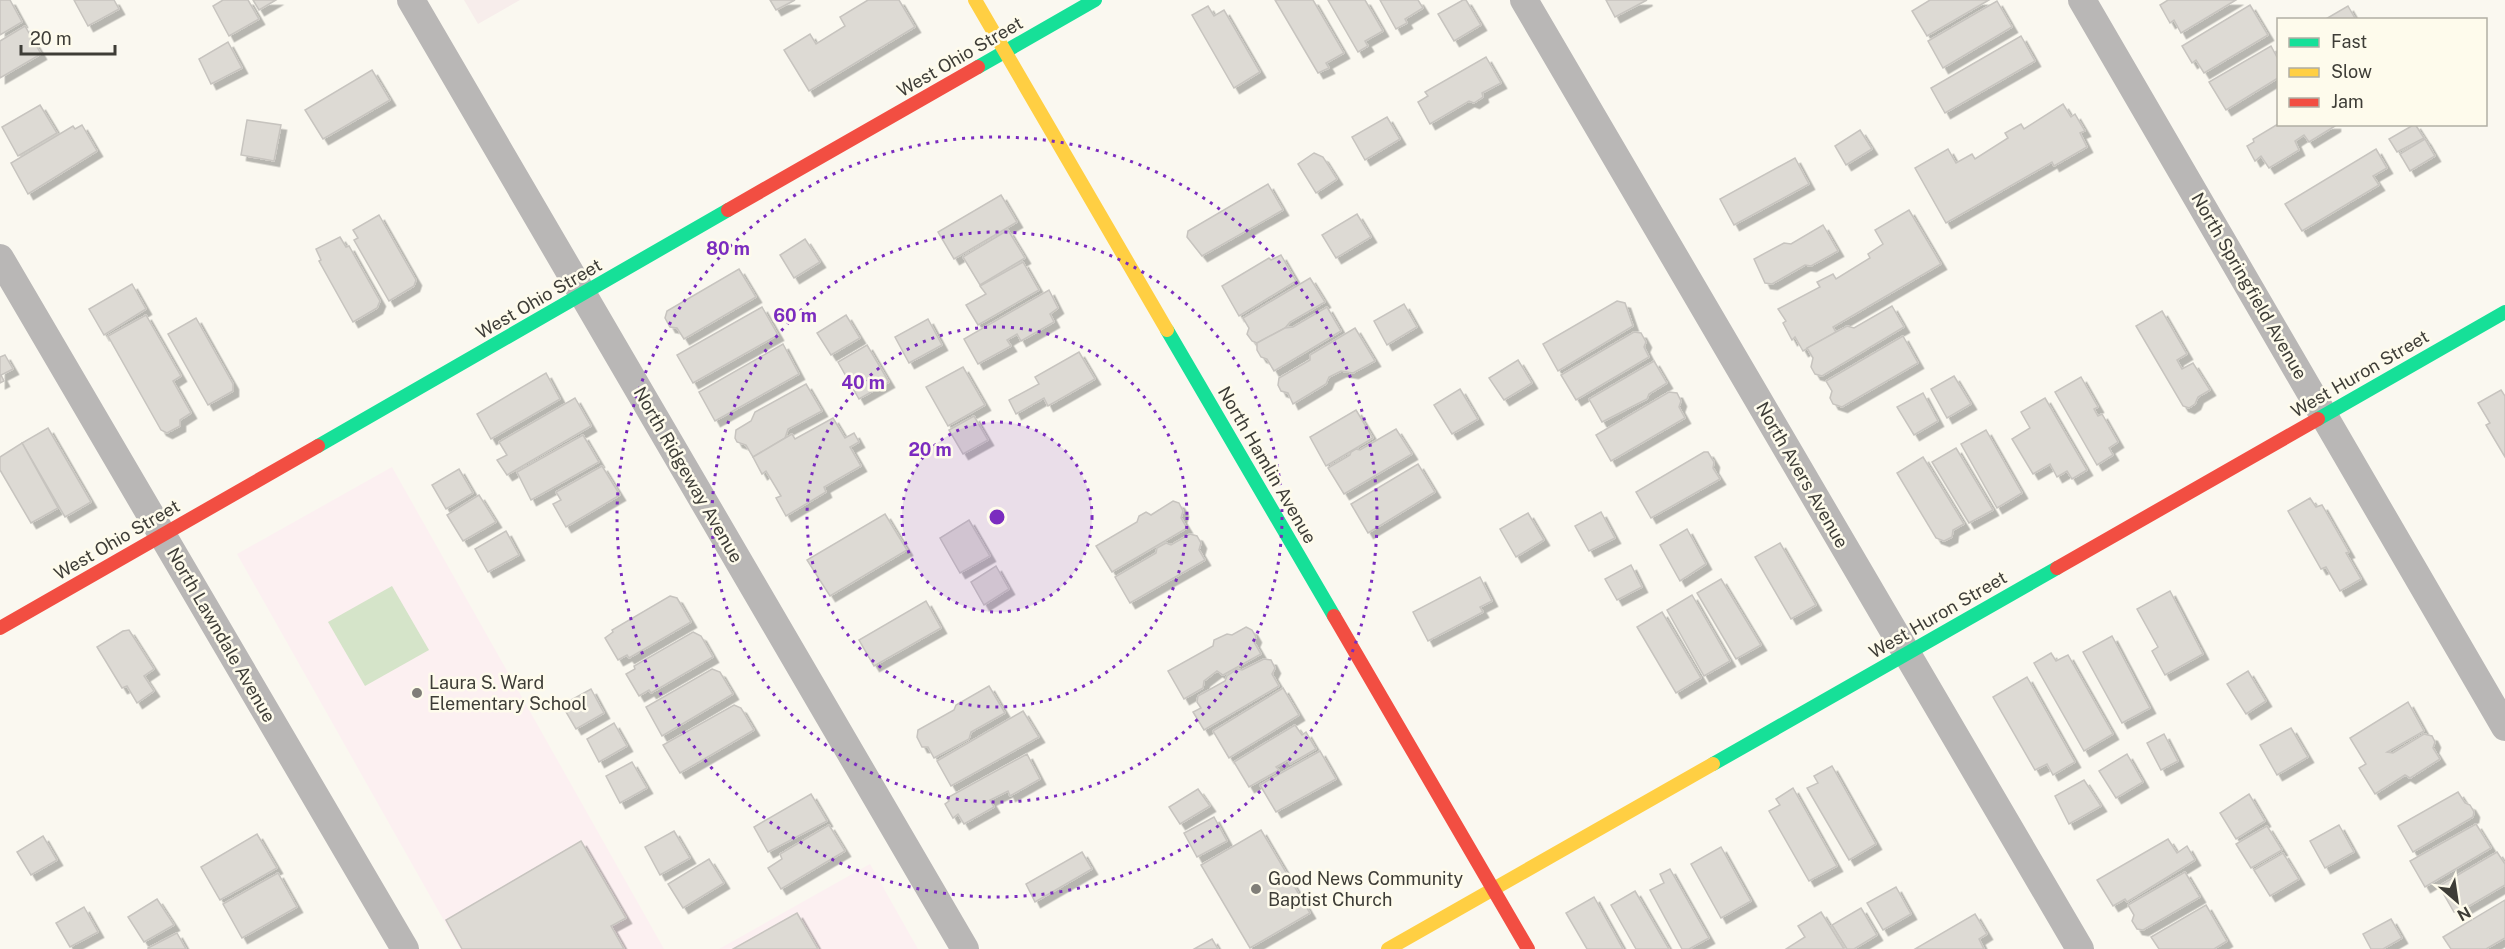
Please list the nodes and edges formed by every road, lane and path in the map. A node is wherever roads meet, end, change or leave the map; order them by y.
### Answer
1 (411, 0) edge
2 (975, 0) edge
3 (1095, 0) edge
4 (1524, 0) edge
5 (2082, 0) edge
6 (1005, 51) junction
7 (0, 258) edge
8 (583, 294) junction
9 (2505, 312) edge
10 (2324, 415) junction
11 (162, 535) junction
12 (0, 628) edge
13 (1906, 653) junction
14 (2505, 727) edge
15 (1493, 889) junction
16 (405, 949) edge
17 (965, 949) edge
18 (1388, 949) edge
19 (1528, 949) edge
20 (2080, 949) edge

1 - 8 street, North Ridgeway Avenue
2 - 6 street, North Hamlin Avenue
3 - 6 street, West Ohio Street
4 - 13 street, North Avers Avenue
5 - 10 street, North Springfield Avenue
6 - 8 street, West Ohio Street
6 - 15 street, North Hamlin Avenue
7 - 11 street, North Lawndale Avenue
8 - 11 street, West Ohio Street
8 - 17 street, North Ridgeway Avenue
9 - 10 street, West Huron Street
10 - 13 street, West Huron Street
10 - 14 street, North Springfield Avenue
11 - 12 street, West Ohio Street
11 - 16 street, North Lawndale Avenue
13 - 15 street, West Huron Street
13 - 20 street, North Avers Avenue
15 - 18 street, West Huron Street
15 - 19 street, North Hamlin Avenue

